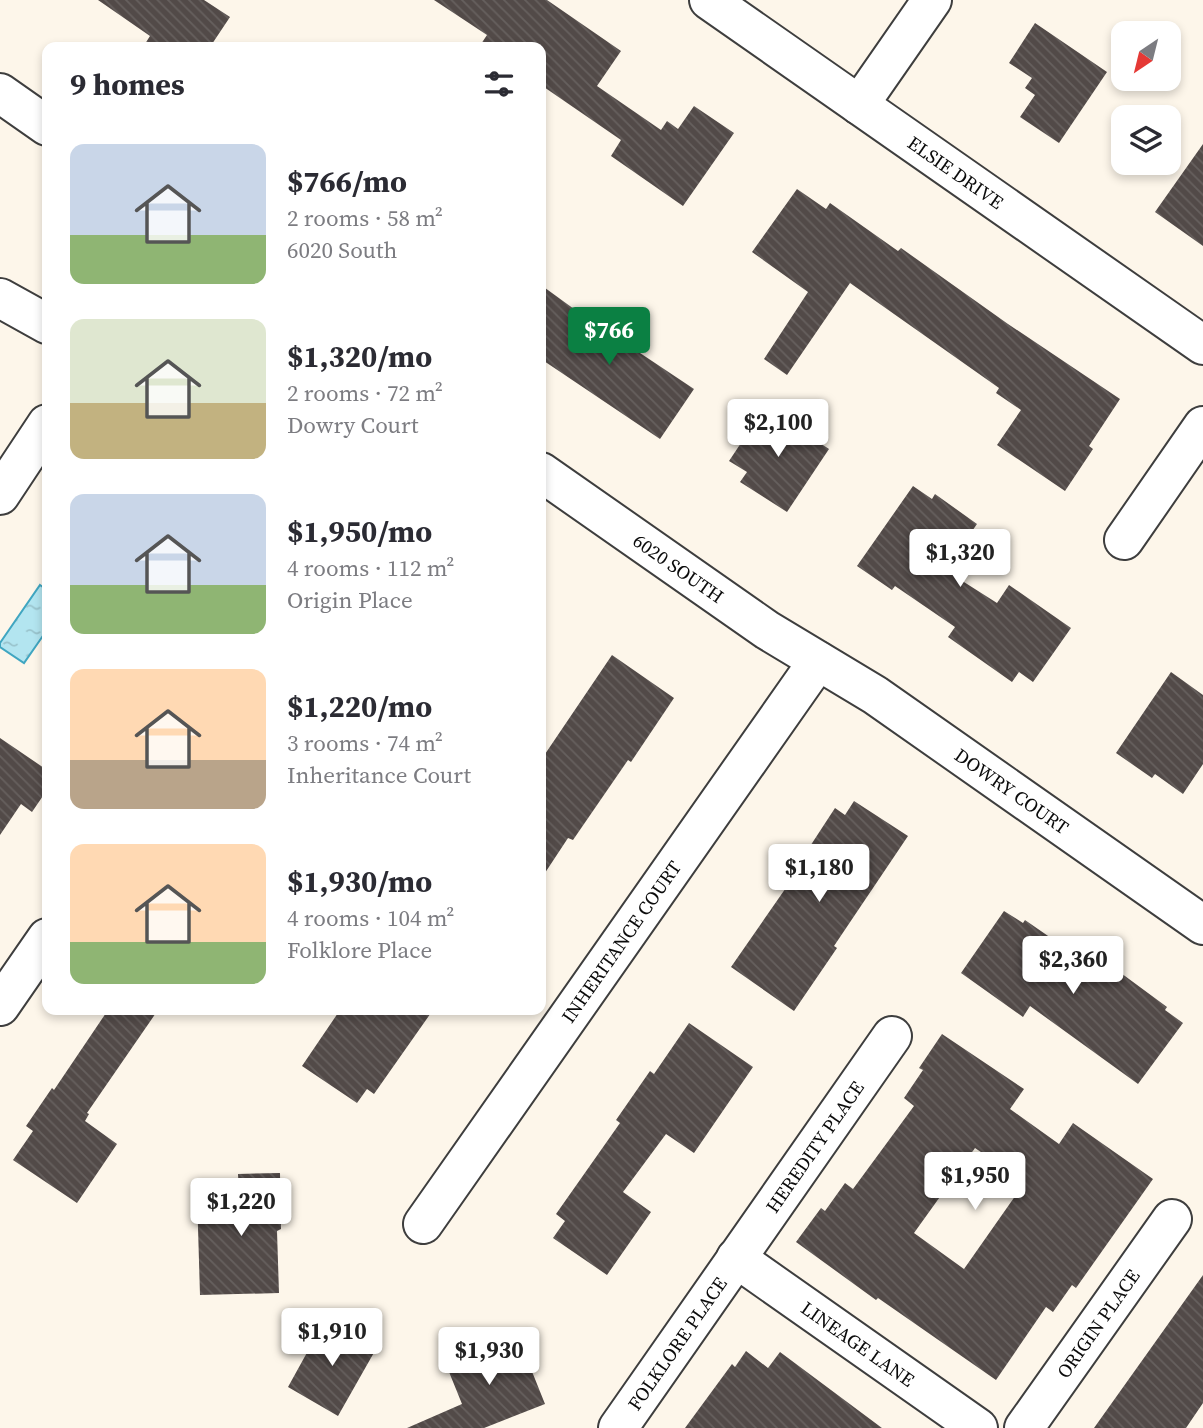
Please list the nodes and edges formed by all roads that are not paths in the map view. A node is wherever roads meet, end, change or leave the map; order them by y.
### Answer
1 (709, 0) edge
2 (933, 0) edge
3 (0, 93) edge
4 (859, 104) junction
5 (42, 122) edge
6 (0, 298) edge
7 (42, 321) edge
8 (1203, 345) edge
9 (1203, 426) edge
10 (42, 432) edge
11 (546, 475) edge
12 (0, 495) edge
13 (1124, 540) dead end
14 (818, 661) junction
15 (1203, 925) edge
16 (42, 946) edge
17 (0, 1006) edge
18 (892, 1036) dead end
19 (1172, 1219) dead end
20 (423, 1224) dead end
21 (736, 1258) junction
22 (618, 1428) edge
23 (978, 1428) edge
24 (1024, 1428) edge

1 - 4 street, ELSIE DRIVE
2 - 4 street
3 - 5 street
4 - 8 street, ELSIE DRIVE
6 - 7 street
9 - 13 street
10 - 12 street
11 - 14 street, 6020 SOUTH
14 - 15 street, DOWRY COURT
14 - 20 street, INHERITANCE COURT
16 - 17 street
18 - 21 street, HEREDITY PLACE
19 - 24 street, ORIGIN PLACE
21 - 22 street, FOLKLORE PLACE
21 - 23 street, LINEAGE LANE

